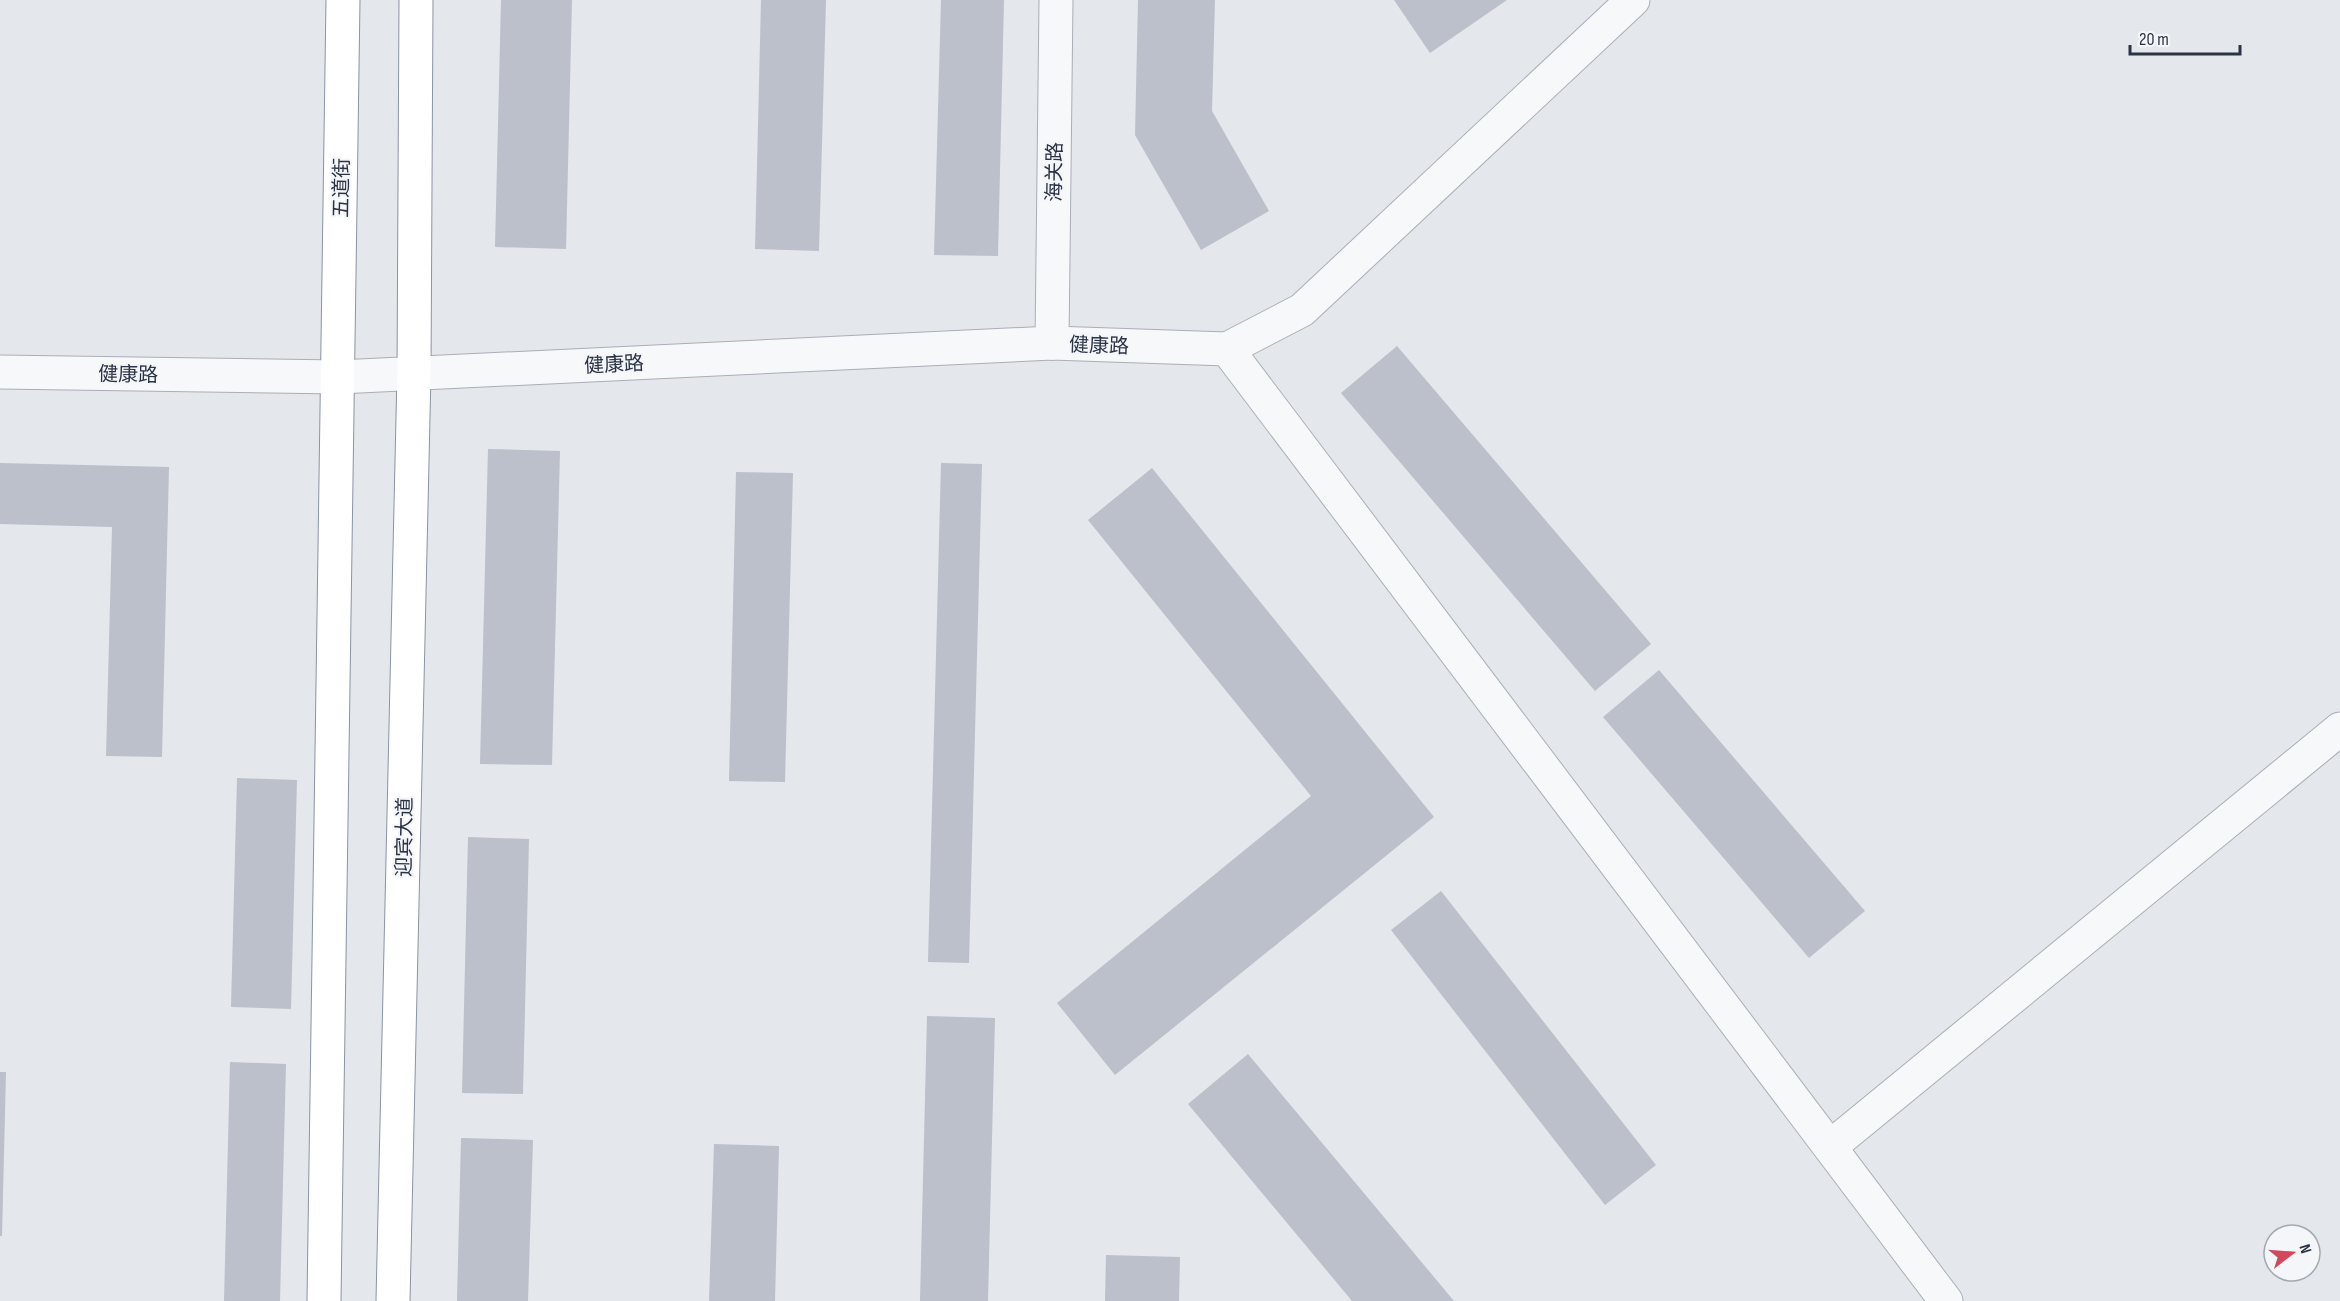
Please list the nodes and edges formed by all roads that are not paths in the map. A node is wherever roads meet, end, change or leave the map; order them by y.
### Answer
1 (343, 0) edge
2 (416, 0) edge
3 (1056, 0) edge
4 (1634, 0) edge
5 (1052, 343) junction
6 (1227, 349) junction
7 (0, 372) edge
8 (414, 373) junction
9 (339, 377) junction
10 (2340, 729) edge
11 (1830, 1147) junction
12 (324, 1301) edge
13 (393, 1301) edge
14 (1946, 1301) edge

1 - 9 highway, 五道街
2 - 8 highway
3 - 5 street, 海关路
4 - 6 street
5 - 6 street, 健康路
5 - 8 street, 健康路
6 - 11 street
7 - 9 street, 健康路
8 - 9 street, 健康路
8 - 13 highway, 迎宾大道
9 - 12 highway
10 - 11 street
11 - 14 street

